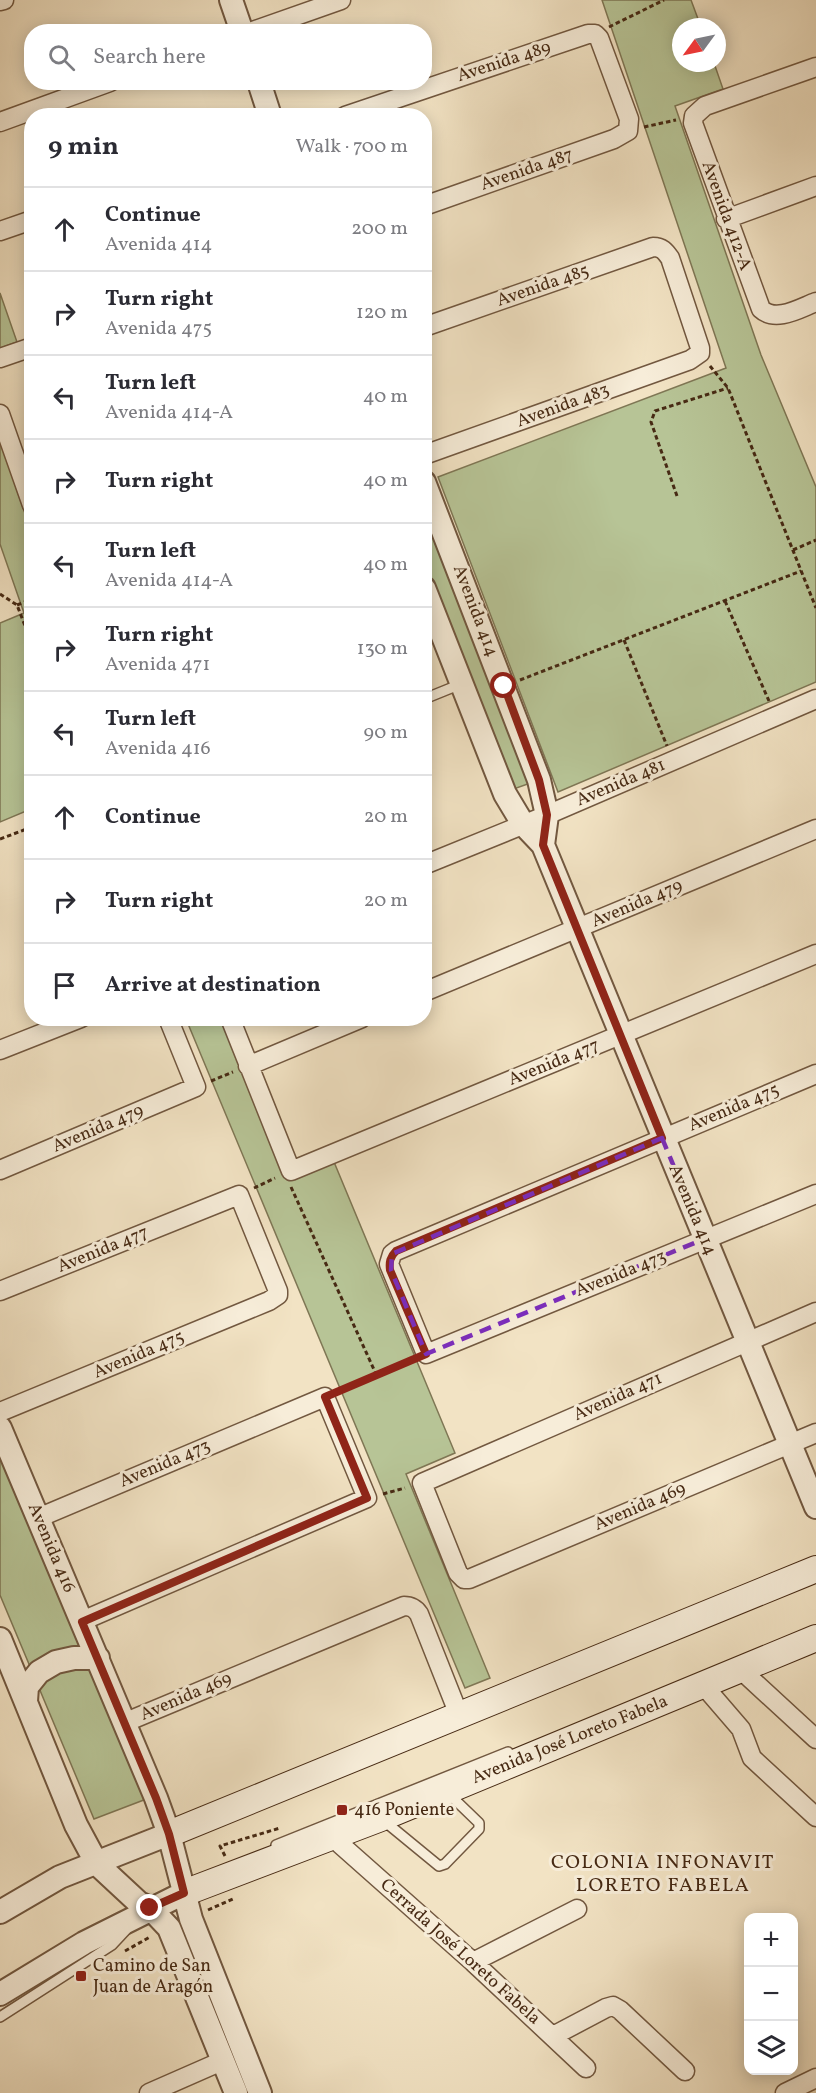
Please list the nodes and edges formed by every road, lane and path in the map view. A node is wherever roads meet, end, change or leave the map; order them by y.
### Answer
1 (231, 0) edge
2 (341, 0) edge
3 (664, 0) edge
4 (239, 24) edge
5 (273, 24) edge
6 (595, 34) junction
7 (816, 67) edge
8 (432, 87) edge
9 (88, 90) edge
10 (262, 90) edge
11 (422, 90) edge
12 (38, 108) edge
13 (267, 108) edge
14 (369, 108) edge
15 (24, 113) edge
16 (694, 116) junction
17 (0, 122) edge
18 (628, 131) junction
19 (816, 186) edge
20 (432, 203) edge
21 (726, 219) junction
22 (24, 223) edge
23 (0, 231) edge
24 (816, 302) edge
25 (432, 324) edge
26 (24, 350) edge
27 (700, 353) junction
28 (0, 358) edge
29 (728, 388) junction
30 (0, 414) edge
31 (432, 452) edge
32 (24, 464) edge
33 (677, 496) dead end
34 (432, 502) edge
35 (816, 540) edge
36 (793, 550) junction
37 (801, 571) junction
38 (0, 594) edge
39 (725, 600) junction
40 (24, 602) edge
41 (17, 605) junction
42 (816, 608) edge
43 (432, 609) edge
44 (24, 623) edge
45 (624, 640) junction
46 (461, 684) junction
47 (504, 686) junction
48 (432, 696) edge
49 (816, 699) edge
50 (776, 716) junction
51 (673, 761) junction
52 (547, 815) junction
53 (523, 824) junction
54 (816, 829) edge
55 (24, 830) edge
56 (0, 839) edge
57 (543, 845) junction
58 (432, 862) edge
59 (576, 930) junction
60 (816, 954) edge
61 (432, 989) edge
62 (61, 1026) edge
63 (171, 1026) edge
64 (233, 1026) edge
65 (343, 1026) edge
66 (620, 1036) junction
67 (0, 1050) edge
68 (248, 1066) junction
69 (816, 1074) edge
70 (195, 1087) junction
71 (662, 1138) junction
72 (0, 1170) edge
73 (288, 1172) junction
74 (816, 1194) edge
75 (239, 1195) junction
76 (704, 1239) junction
77 (0, 1291) edge
78 (816, 1312) edge
79 (747, 1341) junction
80 (426, 1354) junction
81 (376, 1374) junction
82 (325, 1397) junction
83 (0, 1412) edge
84 (0, 1428) edge
85 (816, 1433) edge
86 (790, 1444) junction
87 (422, 1484) junction
88 (367, 1498) junction
89 (816, 1507) edge
90 (38, 1518) junction
91 (816, 1569) edge
92 (82, 1622) junction
93 (816, 1638) edge
94 (0, 1639) edge
95 (98, 1658) junction
96 (741, 1670) junction
97 (698, 1682) junction
98 (26, 1701) junction
99 (459, 1715) junction
100 (126, 1722) junction
101 (816, 1739) edge
102 (516, 1749) dead end
103 (447, 1791) junction
104 (816, 1817) edge
105 (381, 1818) junction
106 (169, 1834) junction
107 (332, 1837) junction
108 (262, 1850) dead end
109 (97, 1864) junction
110 (182, 1886) junction
111 (241, 1895) dead end
112 (142, 1906) junction
113 (577, 1910) dead end
114 (0, 1912) edge
115 (203, 1912) dead end
116 (473, 1962) junction
117 (0, 1994) edge
118 (0, 2017) edge
119 (230, 2018) junction
120 (208, 2027) junction
121 (553, 2036) junction
122 (222, 2061) junction
123 (586, 2068) dead end
124 (685, 2071) dead end
125 (816, 2078) edge
126 (258, 2087) edge
127 (235, 2092) edge
128 (149, 2093) edge
129 (785, 2093) edge

1 - 4 street
2 - 5 street
3 - 6 path
6 - 8 street, Avenida 489
6 - 18 street
7 - 16 street
9 - 12 street
10 - 13 street
11 - 14 street, Avenida 489
15 - 17 street
16 - 18 path
16 - 21 street, Avenida 412-A
18 - 20 street, Avenida 487
19 - 21 street
21 - 24 street, Avenida 412-A
22 - 23 street
25 - 27 street, Avenida 485
26 - 28 street
27 - 29 path
27 - 31 street, Avenida 483
29 - 33 path
29 - 36 path
30 - 32 street
34 - 47 street, Avenida 414
35 - 36 path
36 - 37 path
37 - 39 path
37 - 42 path
38 - 41 path
39 - 45 path
39 - 50 path
40 - 41 path
41 - 44 path
43 - 46 street, Avenida 414
45 - 47 path
45 - 51 path
46 - 48 lane
46 - 53 street, Avenida 414
47 - 52 street, Avenida 414
49 - 50 street, Avenida 481
50 - 51 street, Avenida 481
51 - 52 street, Avenida 481
52 - 53 street, Avenida 481
52 - 57 street, Avenida 414
53 - 57 street, Avenida 414
53 - 58 street, Avenida 481
54 - 59 street, Avenida 479
55 - 56 path
57 - 59 street, Avenida 414
59 - 61 street, Avenida 479
59 - 66 street, Avenida 414
60 - 66 street, Avenida 477
62 - 67 street
63 - 70 street
64 - 68 street
65 - 68 street
66 - 71 street, Avenida 414
66 - 73 street, Avenida 477
68 - 70 path
68 - 73 street
69 - 71 street, Avenida 475
70 - 72 street, Avenida 479
71 - 76 street, Avenida 414
71 - 80 street, Avenida 475
73 - 75 path
73 - 81 path
74 - 76 street, Avenida 473
75 - 77 street, Avenida 477
75 - 83 street, Avenida 475
76 - 79 street, Avenida 414
76 - 80 street, Avenida 473
78 - 79 street, Avenida 471
79 - 86 street, Avenida 414
79 - 87 street, Avenida 471
80 - 81 path
81 - 82 path
82 - 88 street
82 - 90 street, Avenida 473
84 - 90 street, Avenida 416
85 - 86 street, Avenida 469
86 - 87 street, Avenida 469
86 - 89 street, Avenida 414
87 - 88 path
88 - 92 street
90 - 92 street, Avenida 416
91 - 99 main road
92 - 95 street, Avenida 416
93 - 96 main road, Avenida José Loreto Fabela
94 - 98 street
95 - 98 street
95 - 100 street, Avenida 416
96 - 97 main road, Avenida José Loreto Fabela
96 - 101 street
97 - 103 main road, Avenida José Loreto Fabela
97 - 104 street
98 - 109 street
99 - 100 street, Avenida 469
99 - 106 main road
100 - 106 street, Avenida 416
102 - 108 lane
103 - 105 main road, Avenida José Loreto Fabela
103 - 105 lane
105 - 107 main road, Avenida José Loreto Fabela
106 - 109 street
106 - 110 street, Avenida 416
107 - 110 main road, Avenida José Loreto Fabela
107 - 116 street, Cerrada José Loreto Fabela
109 - 112 street
109 - 114 street
110 - 112 street, Avenida José Loreto Fabela
110 - 119 street, Avenida 416
111 - 115 path
112 - 117 street, Avenida José Loreto Fabela
112 - 118 lane
112 - 120 street
113 - 116 street
116 - 121 street, Cerrada José Loreto Fabela
119 - 120 street
119 - 126 street, Avenida 416
120 - 122 street
121 - 123 street, Cerrada José Loreto Fabela
121 - 124 street
122 - 127 street
122 - 128 street
125 - 129 street
126 - 127 street

